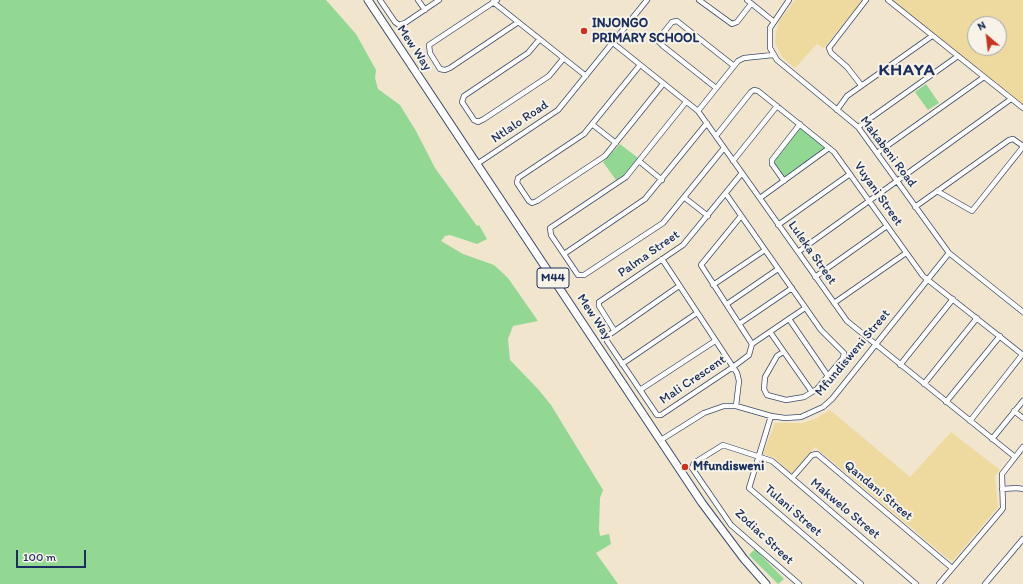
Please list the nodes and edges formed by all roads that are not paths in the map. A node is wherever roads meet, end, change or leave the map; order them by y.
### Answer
1 (368, 0) edge
2 (380, 0) edge
3 (418, 0) edge
4 (439, 0) edge
5 (647, 0) edge
6 (699, 0) edge
7 (747, 0) edge
8 (789, 0) edge
9 (866, 0) edge
10 (888, 0) edge
11 (495, 1) edge
12 (751, 4) junction
13 (425, 10) junction
14 (773, 21) junction
15 (518, 22) junction
16 (932, 36) junction
17 (539, 40) junction
18 (613, 43) junction
19 (773, 55) junction
20 (958, 56) junction
21 (563, 59) junction
22 (640, 66) junction
23 (734, 66) junction
24 (586, 76) junction
25 (984, 77) junction
26 (663, 84) junction
27 (862, 85) junction
28 (716, 88) junction
29 (1011, 99) junction
30 (686, 102) junction
31 (777, 106) junction
32 (1023, 108) edge
33 (837, 110) junction
34 (698, 111) junction
35 (707, 123) junction
36 (800, 124) junction
37 (593, 125) junction
38 (858, 127) junction
39 (716, 136) junction
40 (616, 143) junction
41 (1023, 146) edge
42 (724, 148) junction
43 (830, 148) junction
44 (877, 153) junction
45 (733, 161) junction
46 (639, 162) junction
47 (477, 164) junction
48 (742, 173) junction
49 (850, 174) junction
50 (662, 180) junction
51 (896, 180) junction
52 (784, 181) junction
53 (937, 191) junction
54 (726, 194) junction
55 (685, 198) junction
56 (760, 198) junction
57 (868, 200) junction
58 (915, 207) junction
59 (708, 216) junction
60 (741, 216) junction
61 (778, 224) junction
62 (887, 226) junction
63 (765, 250) junction
64 (798, 252) junction
65 (906, 253) junction
66 (949, 253) junction
67 (564, 254) junction
68 (662, 260) junction
69 (778, 269) junction
70 (815, 277) junction
71 (928, 279) junction
72 (713, 285) junction
73 (679, 286) junction
74 (792, 288) junction
75 (953, 299) junction
76 (834, 303) junction
77 (727, 304) junction
78 (806, 308) junction
79 (1023, 312) edge
80 (697, 313) junction
81 (977, 318) junction
82 (789, 319) junction
83 (739, 324) junction
84 (614, 330) junction
85 (770, 332) junction
86 (1000, 336) junction
87 (715, 341) junction
88 (752, 344) junction
89 (876, 345) junction
90 (783, 352) junction
91 (1023, 355) edge
92 (622, 364) junction
93 (900, 365) junction
94 (733, 367) junction
95 (828, 376) junction
96 (924, 384) junction
97 (640, 390) junction
98 (812, 392) junction
99 (1023, 401) edge
100 (946, 402) junction
101 (736, 406) junction
102 (1014, 411) junction
103 (772, 416) junction
104 (1023, 418) edge
105 (970, 421) junction
106 (992, 439) junction
107 (661, 440) junction
108 (1023, 446) edge
109 (758, 456) junction
110 (1015, 457) junction
111 (792, 478) junction
112 (1002, 489) junction
113 (1023, 489) edge
114 (1023, 539) edge
115 (952, 568) junction
116 (766, 584) edge
117 (799, 584) edge
118 (861, 584) edge
119 (916, 584) edge
120 (939, 584) edge
121 (984, 584) edge

1 - 47 main road, Mew Way / M44
2 - 13 street
3 - 13 street
4 - 13 street
5 - 18 street, Ntlalo Road
6 - 12 street
7 - 12 street
8 - 14 street, Makabeni Road
9 - 27 street
10 - 16 street
11 - 15 street
11 - 15 street
12 - 14 street
14 - 19 street, Makabeni Road
15 - 17 street
16 - 20 street
16 - 27 street
17 - 21 street
17 - 21 street
18 - 22 street, Luleka Street
18 - 24 street, Ntlalo Road
19 - 23 street
19 - 33 street, Makabeni Road
20 - 25 street
20 - 38 street
21 - 24 street
22 - 26 street, Luleka Street
22 - 37 street
23 - 28 street
23 - 28 street
24 - 47 street, Ntlalo Road
25 - 29 street
25 - 44 street
26 - 30 street, Luleka Street
26 - 40 street
27 - 33 street
28 - 34 street
29 - 32 street
29 - 51 street
30 - 34 street, Luleka Street
30 - 46 street
31 - 36 street, Vuyani Street
31 - 39 street, Vuyani Street
31 - 45 street
33 - 38 street, Makabeni Road
34 - 35 street, Luleka Street
35 - 39 street, Luleka Street
35 - 50 street
36 - 43 street, Vuyani Street
36 - 52 street
37 - 40 street
37 - 40 street
38 - 44 street, Makabeni Road
39 - 42 street, Luleka Street
41 - 53 street
41 - 53 street
42 - 45 street, Luleka Street
42 - 55 street
43 - 49 street, Vuyani Street
43 - 52 street
44 - 51 street, Makabeni Road
45 - 48 street, Luleka Street
46 - 50 street
46 - 67 street
47 - 107 main road, Mew Way / M44
48 - 54 street, Palma Street
48 - 56 street, Luleka Street
49 - 57 street, Vuyani Street
49 - 61 street
50 - 67 street
51 - 57 street
51 - 58 street, Makabeni Road
52 - 56 street
53 - 58 street
54 - 59 street, Palma Street
54 - 60 street
55 - 59 street
55 - 67 street
56 - 61 street, Luleka Street
57 - 62 street, Vuyani Street
57 - 64 street
58 - 66 street, Makabeni Road
59 - 68 street, Palma Street
60 - 63 street
60 - 72 street
61 - 64 street, Luleka Street
62 - 65 street, Vuyani Street
62 - 70 street
63 - 69 street
63 - 72 street
64 - 70 street, Luleka Street
65 - 71 street, Vuyani Street
65 - 76 street
66 - 71 street, Mfundisweni Street
66 - 79 street, Makabeni Road
68 - 73 street
68 - 84 street, Palma Street
69 - 74 street
69 - 77 street
70 - 76 street, Luleka Street
71 - 75 street, Vuyani Street
71 - 89 street, Mfundisweni Street
72 - 77 street
73 - 80 street
73 - 84 street
74 - 78 street
74 - 83 street
75 - 81 street, Vuyani Street
75 - 93 street
76 - 89 street, Luleka Street
77 - 83 street
78 - 82 street, Mali Crescent
78 - 95 street
80 - 87 street
80 - 92 street
81 - 86 street, Vuyani Street
81 - 96 street
82 - 85 street, Mali Crescent
82 - 95 street
83 - 88 street
84 - 92 street, Mali Crescent
85 - 88 street, Mali Crescent
85 - 90 street
86 - 91 street, Vuyani Street
86 - 100 street
87 - 94 street
87 - 97 street
88 - 94 street, Mali Crescent
89 - 93 street, Luleka Street
89 - 103 street, Mfundisweni Street
90 - 98 street
90 - 98 street
91 - 105 street
92 - 97 street, Mali Crescent
93 - 96 street, Luleka Street
94 - 97 street, Mali Crescent
94 - 101 street
95 - 98 street
96 - 100 street, Luleka Street
99 - 102 street
100 - 105 street, Luleka Street
101 - 103 street, Mfundisweni Street
101 - 107 street, Mfundisweni Street
102 - 104 street
102 - 106 street
103 - 109 street, Tulani Street
105 - 106 street, Luleka Street
106 - 110 street, Luleka Street
107 - 116 main road, Mew Way / M44
108 - 110 street
109 - 111 street, Makwelo Street
109 - 117 street, Zodiac Street
109 - 118 street, Tulani Street
110 - 112 street
111 - 115 street, Qandani Street
111 - 119 street, Makwelo Street
112 - 113 street
112 - 115 street
114 - 121 street
115 - 120 street

